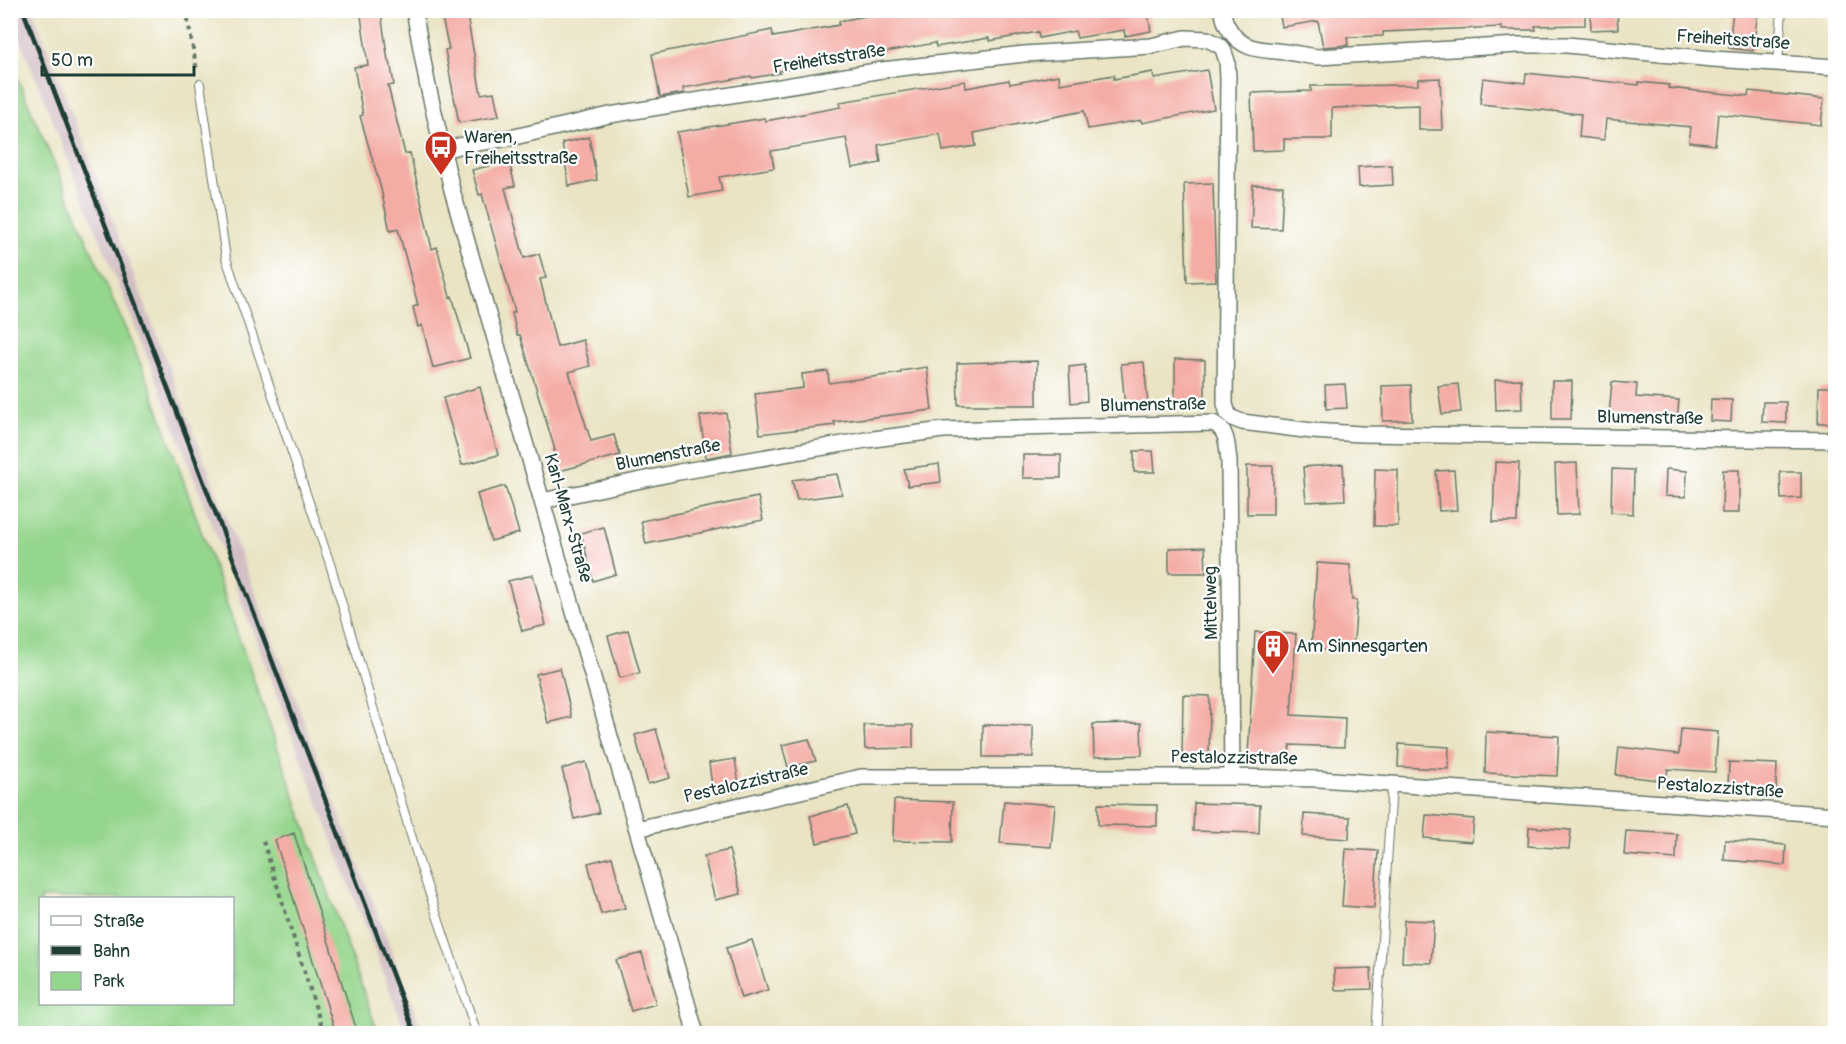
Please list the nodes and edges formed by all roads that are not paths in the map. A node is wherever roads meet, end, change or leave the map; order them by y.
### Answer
1 (414, 10) edge
2 (1223, 10) edge
3 (1782, 10) edge
4 (1236, 39) junction
5 (1222, 49) junction
6 (1778, 64) junction
7 (1836, 67) edge
8 (200, 84) road end
9 (443, 150) junction
10 (1227, 424) junction
11 (1836, 440) edge
12 (542, 501) junction
13 (1232, 777) junction
14 (1392, 785) junction
15 (1836, 815) edge
16 (637, 829) junction
17 (477, 1034) edge
18 (696, 1034) edge
19 (1376, 1034) edge

1 - 9 street, Karl-Marx-Straße
2 - 4 street
3 - 6 lane
4 - 5 lane
4 - 6 street, Freiheitsstraße
5 - 9 street, Freiheitsstraße
5 - 10 street
6 - 7 street, Freiheitsstraße
8 - 17 lane
9 - 12 street, Karl-Marx-Straße
10 - 11 street, Blumenstraße
10 - 12 street, Blumenstraße
10 - 13 street, Mittelweg
12 - 16 street, Karl-Marx-Straße
13 - 14 street, Pestalozzistraße
13 - 16 street, Pestalozzistraße
14 - 15 street, Pestalozzistraße
14 - 19 lane
16 - 18 street, Karl-Marx-Straße

